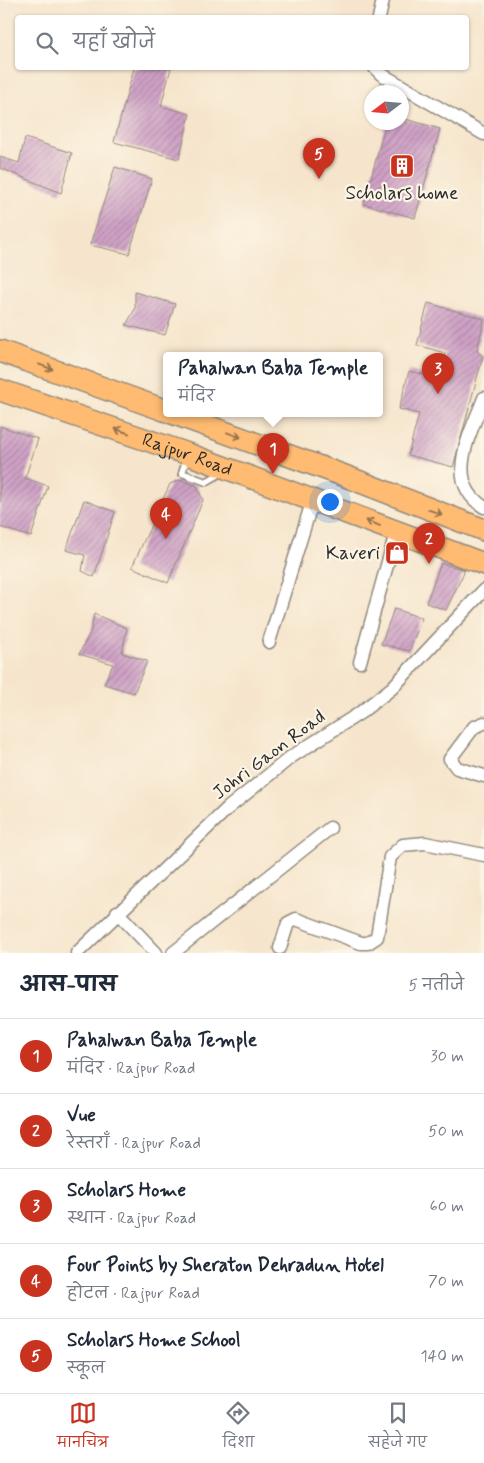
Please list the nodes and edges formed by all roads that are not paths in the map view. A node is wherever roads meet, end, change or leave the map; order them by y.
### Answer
1 (383, 0) edge
2 (380, 15) edge
3 (377, 70) edge
4 (484, 134) edge
5 (0, 350) edge
6 (0, 390) edge
7 (484, 398) edge
8 (163, 410) edge
9 (183, 417) edge
10 (313, 499) junction
11 (484, 507) edge
12 (484, 530) edge
13 (396, 532) junction
14 (484, 564) edge
15 (484, 590) edge
16 (484, 599) edge
17 (465, 611) junction
18 (269, 642) dead end
19 (360, 662) dead end
20 (484, 723) edge
21 (484, 776) edge
22 (330, 828) dead end
23 (484, 855) edge
24 (118, 912) junction
25 (280, 948) dead end
26 (77, 953) edge
27 (156, 953) edge
28 (174, 953) edge

1 - 2 street
3 - 4 street
5 -> 8 main road, Rajpur Road
10 -> 6 main road, Rajpur Road
7 - 11 street
9 -> 12 main road, Rajpur Road
13 -> 10 main road, Rajpur Road
10 - 18 street
13 - 14 main road, Rajpur Road
13 - 19 street
15 - 17 street, Johri Gaon Road
16 - 17 street
17 - 24 street, Johri Gaon Road
20 - 21 street
22 - 28 street
23 - 25 street
24 - 26 street, Johri Gaon Road
24 - 27 street

